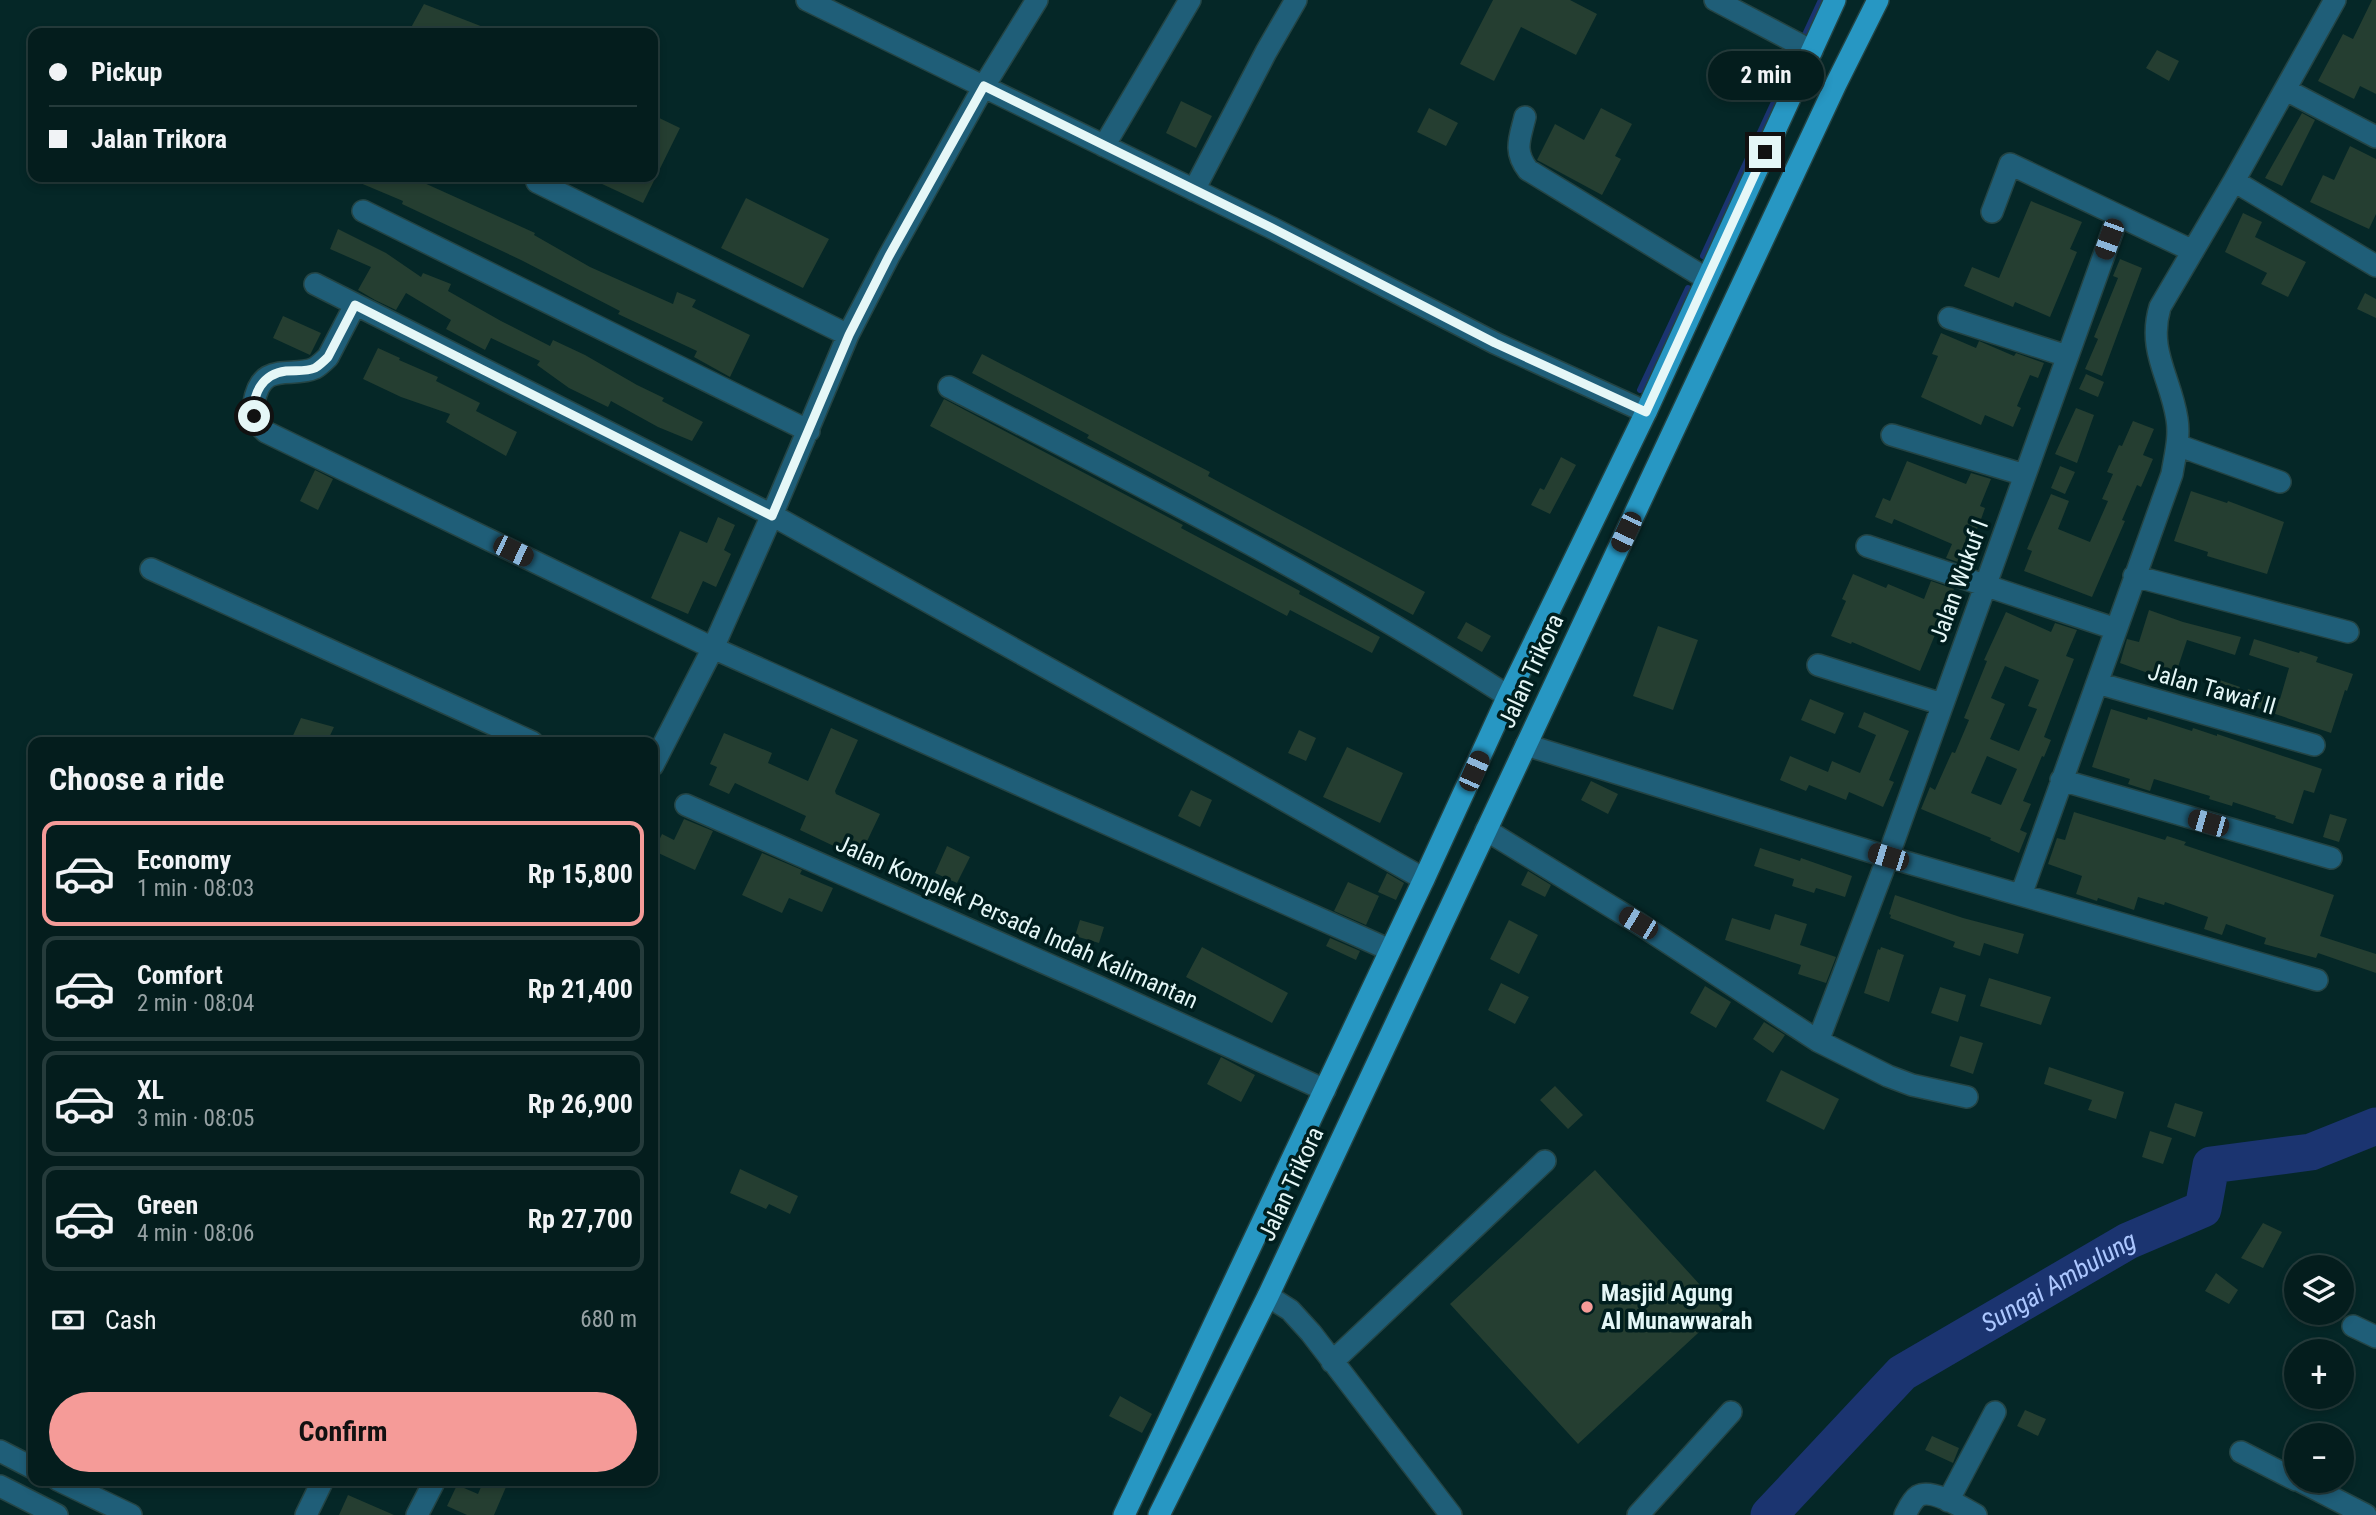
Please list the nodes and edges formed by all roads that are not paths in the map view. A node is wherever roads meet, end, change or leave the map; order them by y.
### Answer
1 (807, 0) edge
2 (1037, 0) edge
3 (1190, 0) edge
4 (1296, 0) edge
5 (1715, 0) edge
6 (1835, 0) edge
7 (1878, 0) edge
8 (2335, 0) edge
9 (1741, 6) edge
10 (1812, 51) junction
11 (984, 86) junction
12 (2286, 90) junction
13 (1525, 117) dead end
14 (2376, 137) edge
15 (1104, 146) junction
16 (2234, 181) junction
17 (537, 182) dead end
18 (1194, 190) junction
19 (363, 211) dead end
20 (1992, 212) dead end
21 (2118, 216) junction
22 (2193, 251) junction
23 (2376, 267) edge
24 (1707, 279) junction
25 (315, 284) dead end
26 (355, 305) junction
27 (1949, 318) dead end
28 (849, 335) junction
29 (2067, 356) junction
30 (949, 387) dead end
31 (1646, 412) junction
32 (808, 431) junction
33 (1892, 435) dead end
34 (2178, 445) junction
35 (2025, 475) junction
36 (2280, 482) dead end
37 (1606, 495) junction
38 (1637, 508) junction
39 (772, 516) junction
40 (1867, 546) dead end
41 (151, 569) dead end
42 (2134, 576) junction
43 (1986, 584) junction
44 (2116, 629) junction
45 (2348, 632) dead end
46 (713, 648) junction
47 (1818, 665) dead end
48 (2096, 683) junction
49 (1508, 696) junction
50 (1942, 704) junction
51 (521, 737) edge
52 (1526, 745) junction
53 (2314, 745) dead end
54 (658, 755) edge
55 (2061, 780) junction
56 (686, 805) dead end
57 (1486, 830) junction
58 (1888, 857) junction
59 (2331, 858) dead end
60 (1424, 879) junction
61 (2021, 895) junction
62 (1390, 950) junction
63 (2317, 980) dead end
64 (1818, 1041) junction
65 (1325, 1090) junction
66 (1967, 1097) dead end
67 (1545, 1161) dead end
68 (1236, 1278) junction
69 (1268, 1296) junction
70 (2353, 1326) dead end
71 (2376, 1337) edge
72 (1332, 1362) junction
73 (1731, 1412) dead end
74 (1995, 1412) dead end
75 (0, 1451) edge
76 (2241, 1452) dead end
77 (28, 1465) edge
78 (2284, 1474) edge
79 (0, 1486) edge
80 (71, 1486) edge
81 (320, 1486) edge
82 (432, 1486) edge
83 (2323, 1493) edge
84 (1948, 1501) junction
85 (57, 1515) edge
86 (131, 1515) edge
87 (306, 1515) edge
88 (417, 1515) edge
89 (1124, 1515) edge
90 (1159, 1515) edge
91 (1451, 1515) edge
92 (1638, 1515) edge
93 (1905, 1515) edge
94 (1976, 1515) edge
95 (2366, 1515) edge

1 - 11 street
2 - 11 street
3 - 15 street
4 - 18 street
5 - 9 street
6 - 10 main road, Jalan Trikora
7 - 38 main road, Jalan Trikora
8 - 12 street
9 - 10 street
10 - 24 main road, Jalan Trikora
11 - 15 street
11 - 28 street
12 - 14 street
12 - 16 street
13 - 24 street
15 - 18 street
16 - 22 street
16 - 23 street
17 - 28 street
18 - 31 street
19 - 32 street
20 - 21 street
21 - 22 street
21 - 29 street, Jalan Wukuf I
22 - 34 street
24 - 31 main road, Jalan Trikora
25 - 26 street
26 - 39 street
26 - 46 street
27 - 29 street
28 - 32 street
29 - 35 street, Jalan Wukuf I
30 - 49 street
31 - 37 main road, Jalan Trikora
32 - 39 street
33 - 35 street
34 - 36 street
34 - 42 street
35 - 43 street, Jalan Wukuf I
37 - 38 main road
37 - 49 main road, Jalan Trikora
38 - 52 main road, Jalan Trikora
39 - 46 street
39 - 60 street
40 - 43 street
41 - 51 street
42 - 44 street
42 - 45 street
43 - 44 street
43 - 50 street, Jalan Wukuf I
44 - 48 street
46 - 54 street
46 - 62 street
47 - 50 street
48 - 53 street, Jalan Tawaf II
48 - 55 street
49 - 60 main road, Jalan Trikora
50 - 58 street, Jalan Wukuf I
52 - 57 main road, Jalan Trikora
52 - 58 street
55 - 59 street
55 - 61 street
56 - 65 street, Jalan Komplek Persada Indah Kalimantan
57 - 64 street
57 - 69 main road, Jalan Trikora
58 - 61 street
58 - 64 street, Jalan Wukuf I
60 - 62 main road, Jalan Trikora
61 - 63 street
62 - 65 main road, Jalan Trikora
64 - 66 street
65 - 68 main road, Jalan Trikora
67 - 72 street
68 - 69 main road
68 - 89 main road, Jalan Trikora
69 - 72 street
69 - 90 main road, Jalan Trikora
70 - 71 street
72 - 91 street
73 - 92 street
74 - 84 street
75 - 77 street
76 - 78 street
79 - 85 street
80 - 86 street
81 - 87 street
82 - 88 street
83 - 95 street
84 - 93 street
84 - 94 street

